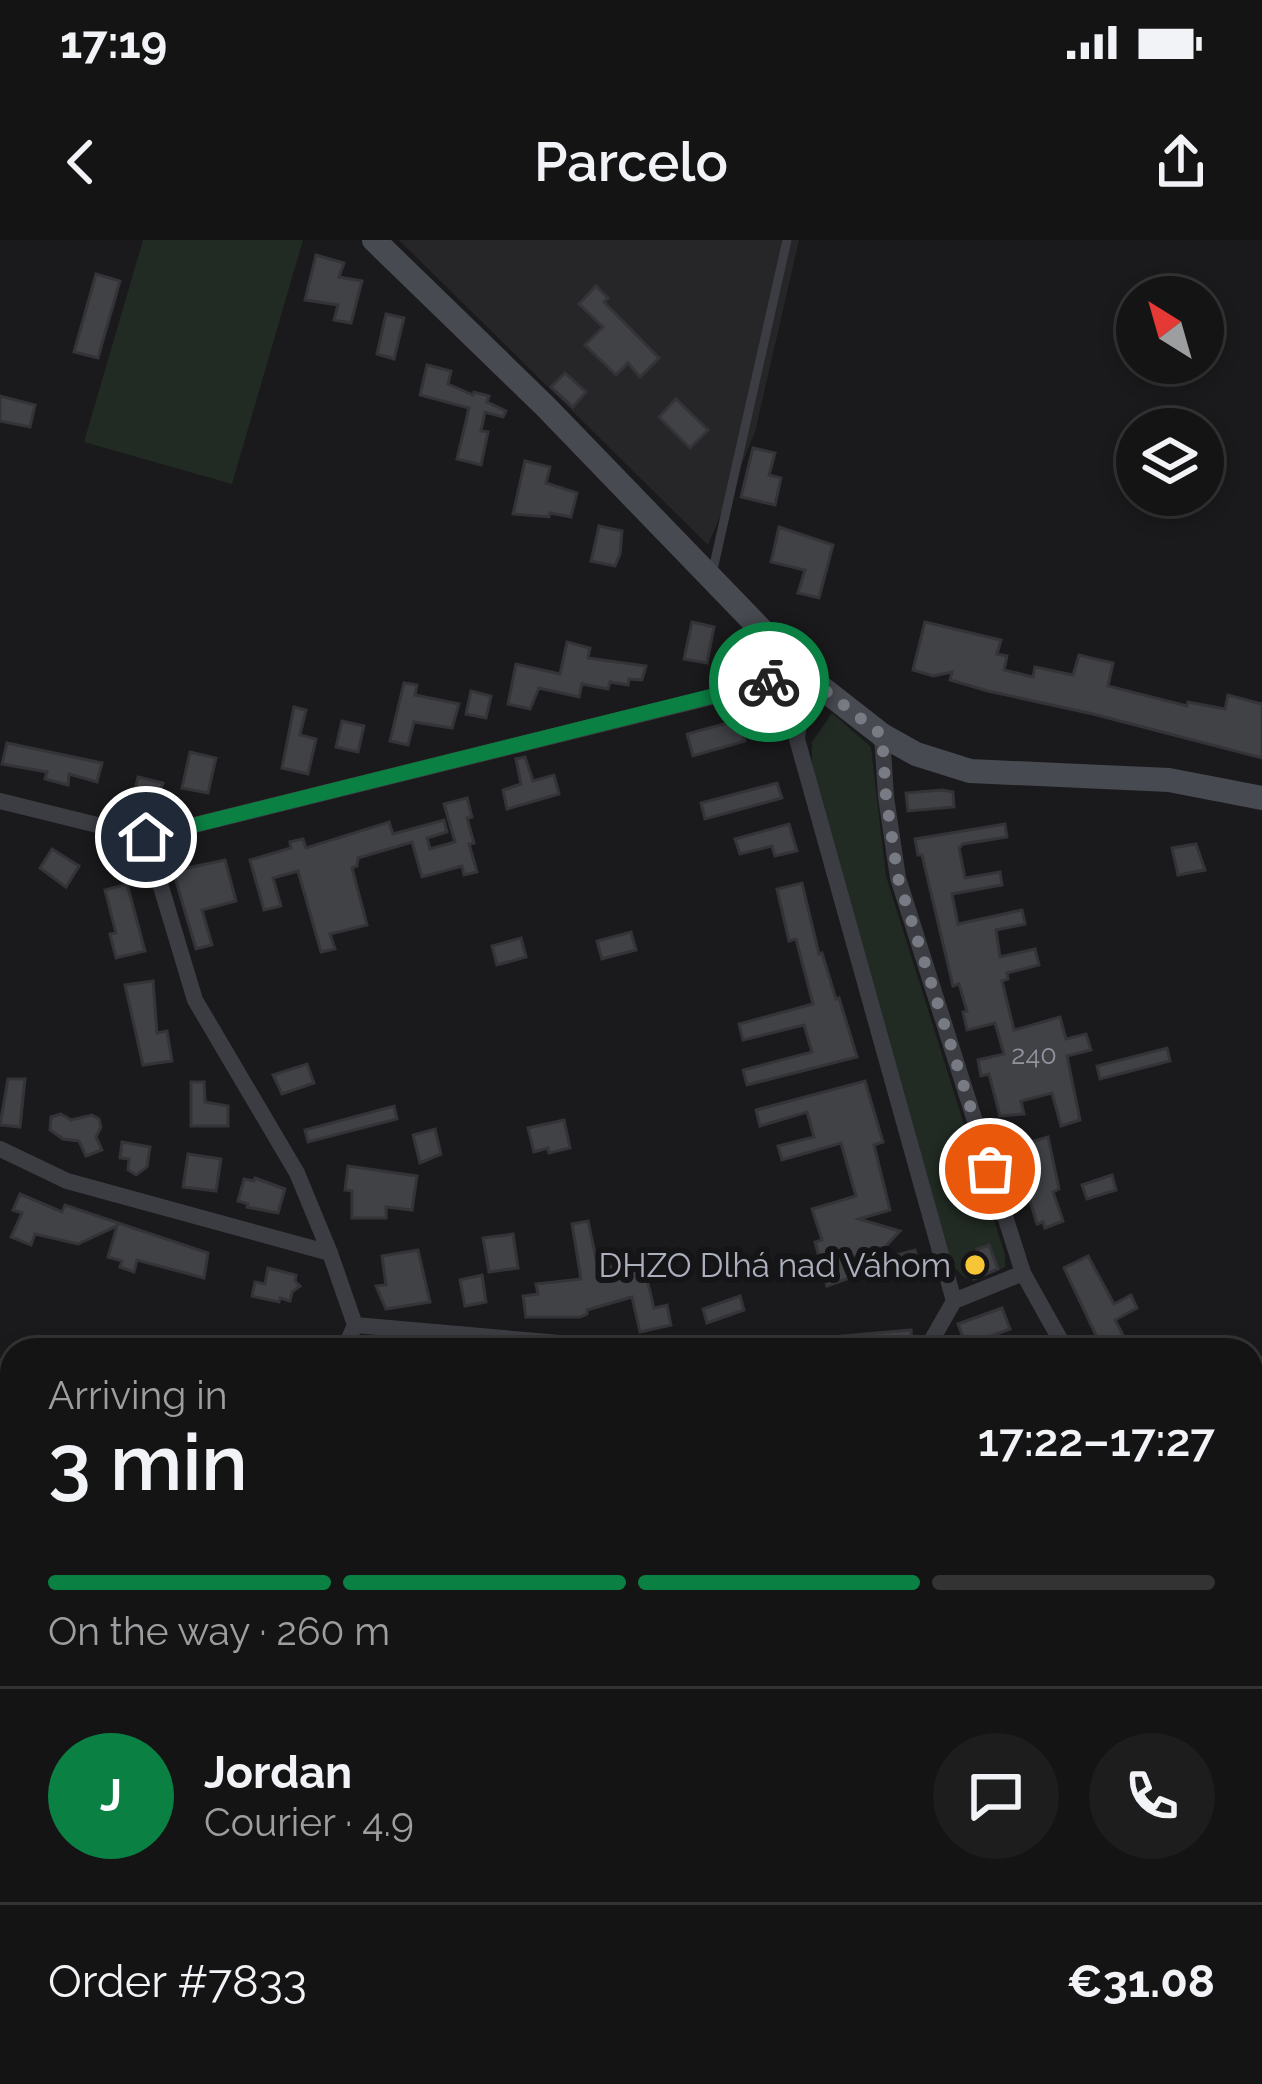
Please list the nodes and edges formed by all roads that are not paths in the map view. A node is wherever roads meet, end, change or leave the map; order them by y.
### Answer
1 (374, 240) edge
2 (787, 240) edge
3 (711, 578) junction
4 (804, 674) junction
5 (882, 735) junction
6 (1262, 798) edge
7 (0, 801) edge
8 (146, 837) junction
9 (0, 1149) edge
10 (330, 1253) junction
11 (1024, 1273) junction
12 (953, 1301) junction
13 (355, 1325) junction
14 (349, 1338) edge
15 (503, 1338) edge
16 (933, 1338) edge
17 (1059, 1338) edge

1 - 3 main road
2 - 3 lane
3 - 4 main road
4 - 5 main road
4 - 8 street
4 - 12 street
5 - 6 main road
5 - 11 street
7 - 8 street
8 - 10 street
9 - 10 street
10 - 13 street
11 - 12 street
11 - 17 street
12 - 16 street
13 - 14 street
13 - 15 street

